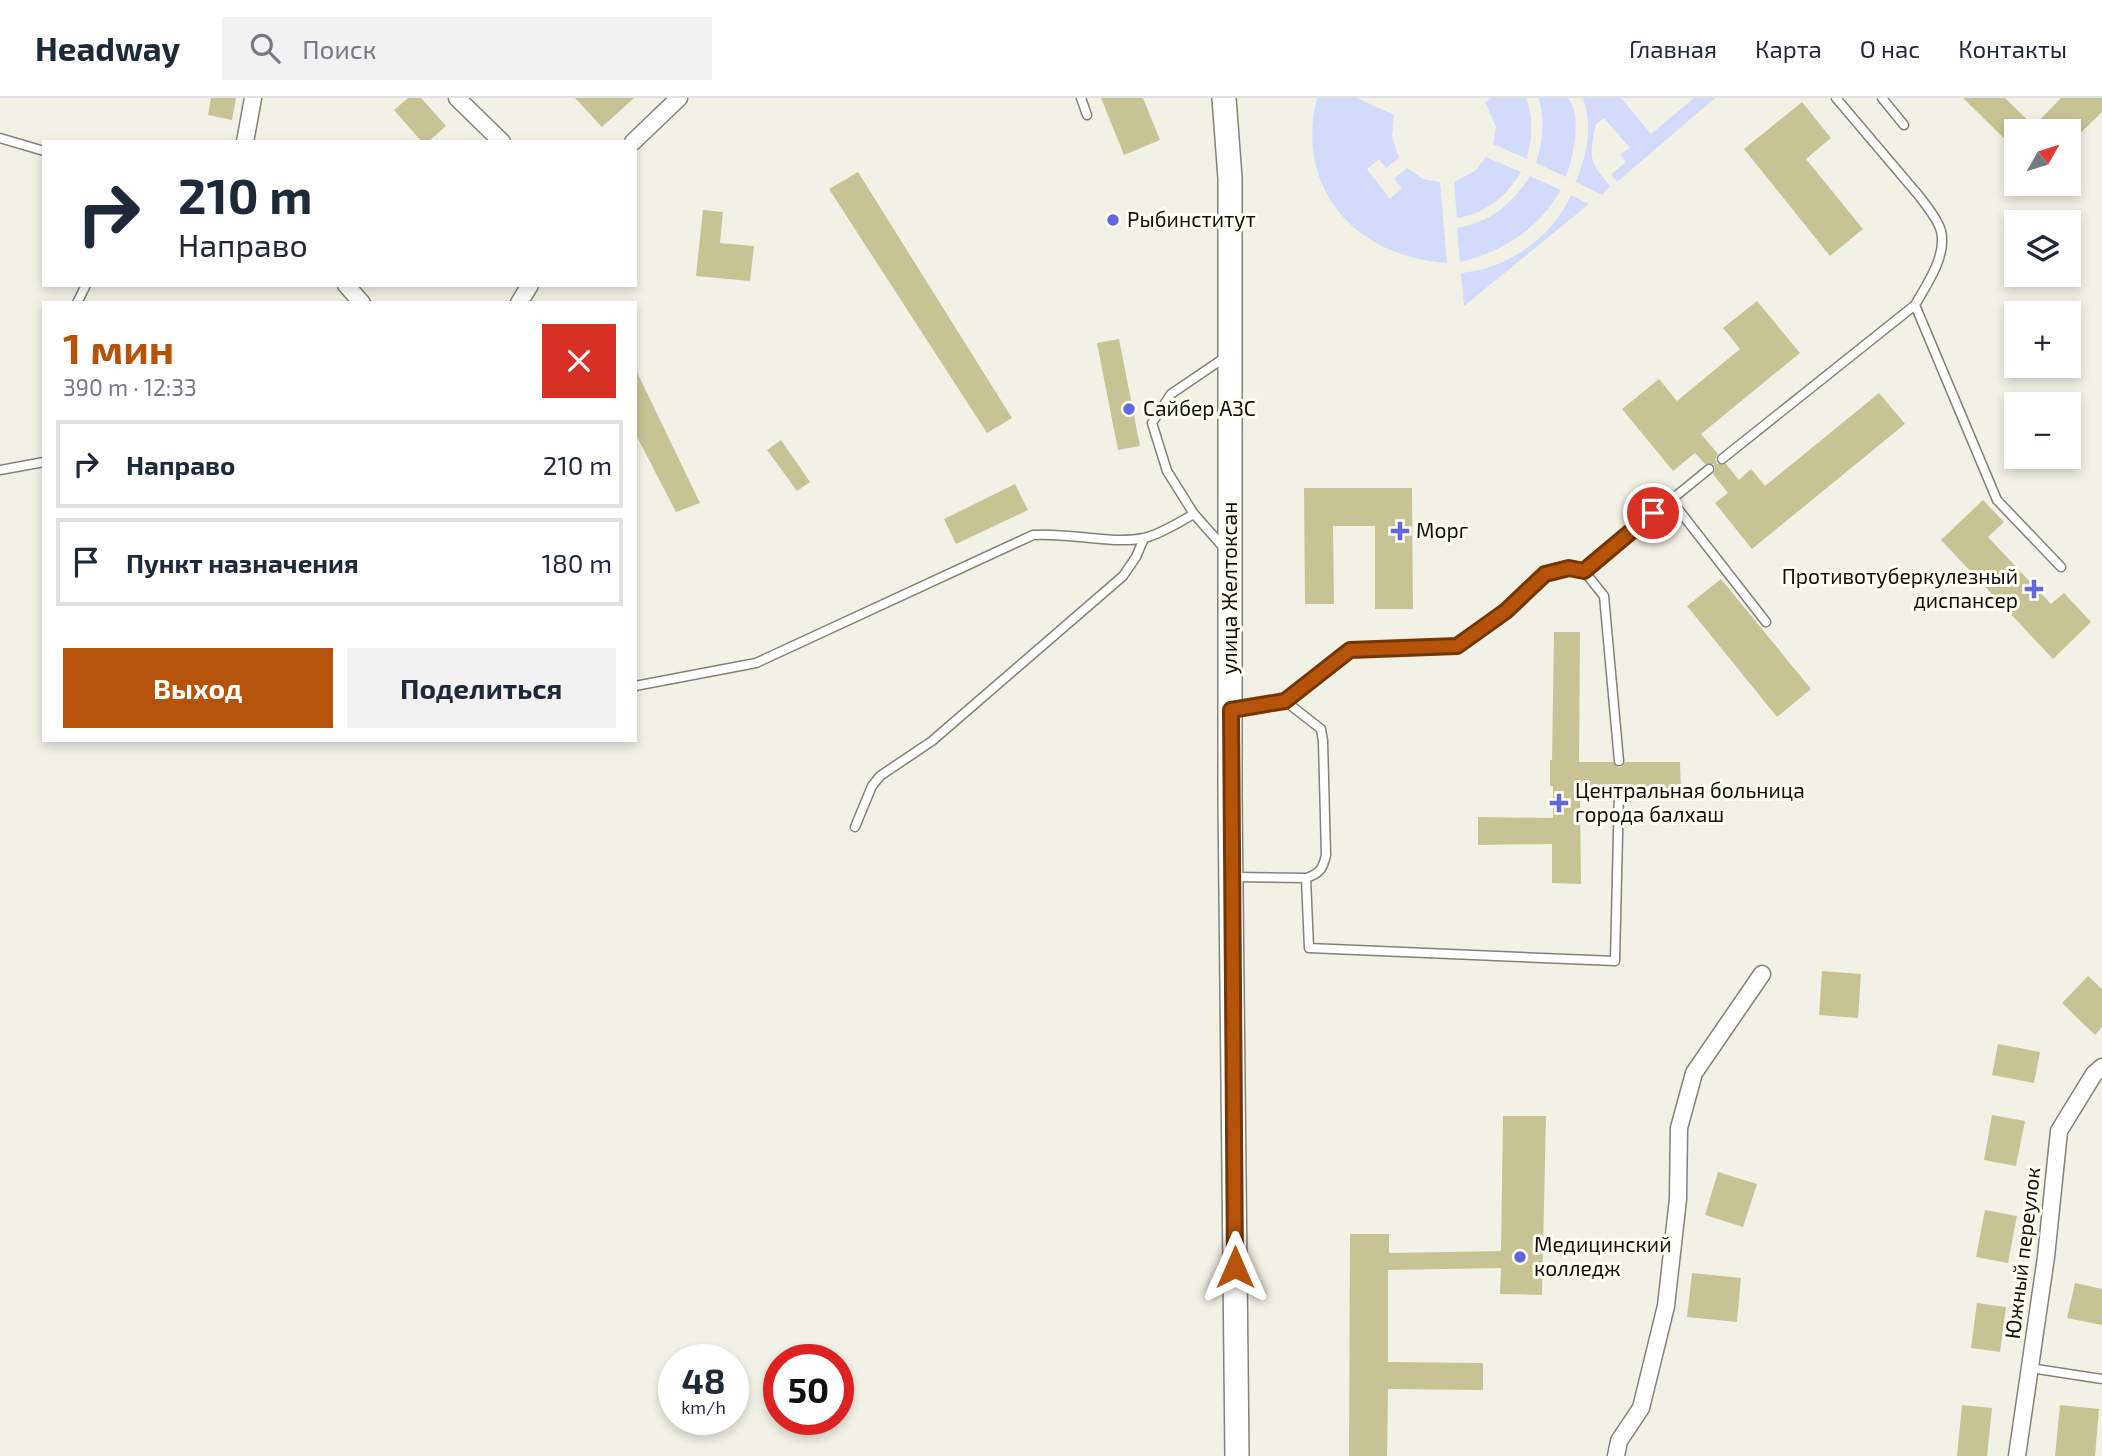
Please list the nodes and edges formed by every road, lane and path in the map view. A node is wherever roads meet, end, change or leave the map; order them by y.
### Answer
1 (253, 98) edge
2 (457, 98) edge
3 (678, 98) edge
4 (1081, 98) edge
5 (1224, 98) edge
6 (1836, 98) edge
7 (1882, 98) edge
8 (1087, 115) dead end
9 (1904, 125) dead end
10 (0, 138) edge
11 (245, 140) edge
12 (500, 140) edge
13 (635, 140) edge
14 (42, 150) edge
15 (348, 287) edge
16 (360, 301) edge
17 (1915, 305) junction
18 (1229, 355) junction
19 (1722, 459) dead end
20 (42, 462) edge
21 (1709, 469) dead end
22 (0, 470) edge
23 (1671, 500) junction
24 (1194, 514) junction
25 (1144, 538) junction
26 (1231, 556) junction
27 (2061, 567) dead end
28 (1584, 571) junction
29 (1766, 622) dead end
30 (637, 685) edge
31 (1285, 701) junction
32 (1231, 710) junction
33 (1619, 761) dead end
34 (1619, 791) dead end
35 (855, 827) dead end
36 (1231, 877) junction
37 (1306, 878) junction
38 (1762, 974) dead end
39 (2102, 1067) edge
40 (2030, 1368) junction
41 (2102, 1379) edge
42 (1237, 1456) edge
43 (1616, 1456) edge
44 (2017, 1456) edge

1 - 11 street
2 - 12 street
3 - 13 street
4 - 8 lane
5 - 18 main road, улица Желтоксан
6 - 17 lane
7 - 9 lane
10 - 14 lane
15 - 16 street
17 - 19 lane
17 - 27 lane
18 - 24 lane
18 - 26 main road, улица Желтоксан
20 - 22 lane
21 - 23 lane
23 - 28 lane
23 - 29 lane
24 - 25 lane
24 - 26 lane
25 - 30 lane
25 - 35 lane
26 - 32 main road, улица Желтоксан
28 - 31 lane
28 - 33 lane
31 - 32 lane
31 - 37 lane
32 - 36 main road, улица Желтоксан
34 - 37 lane
36 - 37 lane
36 - 42 main road, улица Желтоксан
38 - 43 street
39 - 40 street, Южный переулок
40 - 41 lane
40 - 44 street, Южный переулок

